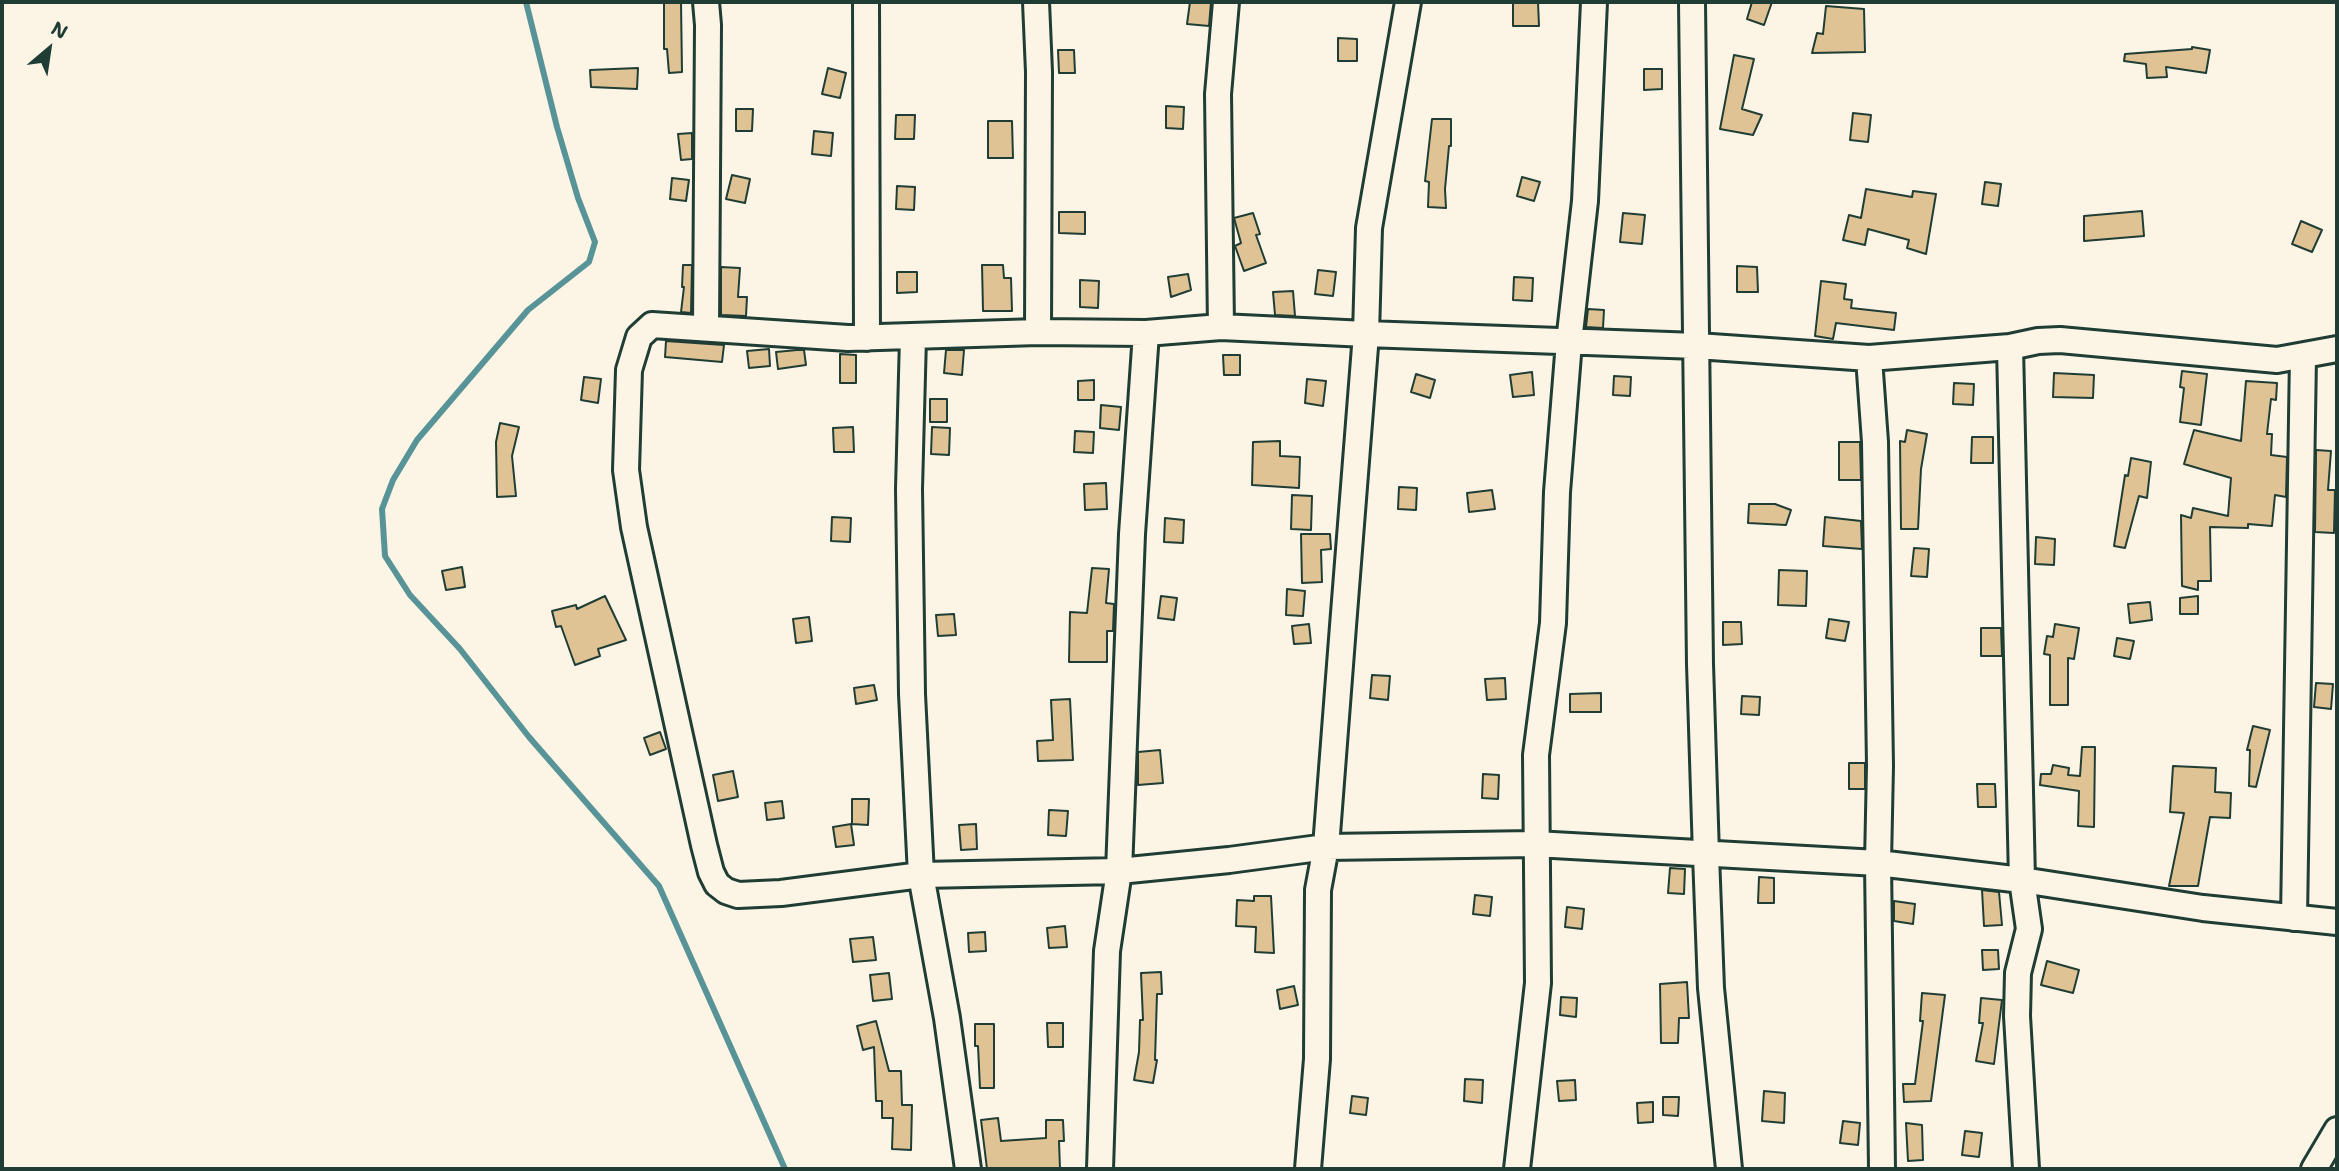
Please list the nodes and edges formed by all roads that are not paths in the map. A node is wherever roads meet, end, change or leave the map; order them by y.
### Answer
1 (706, 2) edge
2 (866, 2) edge
3 (1036, 2) edge
4 (1226, 2) edge
5 (1408, 2) edge
6 (1594, 2) edge
7 (1692, 2) edge
8 (706, 327) junction
9 (1222, 327) junction
10 (1038, 332) junction
11 (1146, 332) junction
12 (1366, 334) junction
13 (913, 337) junction
14 (867, 338) junction
15 (1569, 342) junction
16 (1697, 346) junction
17 (2010, 348) junction
18 (2337, 349) edge
19 (2303, 356) junction
20 (1869, 358) junction
21 (1535, 844) junction
22 (1326, 847) junction
23 (1706, 855) junction
24 (1878, 863) junction
25 (1119, 871) junction
26 (920, 875) junction
27 (2022, 880) junction
28 (2294, 918) junction
29 (2337, 922) edge
30 (2337, 1130) edge
31 (968, 1169) edge
32 (1100, 1169) edge
33 (1308, 1169) edge
34 (1517, 1169) edge
35 (1729, 1169) edge
36 (1882, 1169) edge
37 (2026, 1169) edge
38 (2314, 1169) edge

1 - 8 street
2 - 14 street
3 - 10 street
4 - 9 street
5 - 12 street
6 - 15 street
7 - 16 street
8 - 14 street
8 - 26 street
9 - 11 street
9 - 12 street
10 - 11 street
10 - 13 street
11 - 25 street
12 - 15 street
12 - 22 street
13 - 14 street
13 - 26 street
15 - 16 street
15 - 21 street
16 - 20 street
16 - 23 street
17 - 19 street
17 - 20 street
17 - 27 street
18 - 19 street
19 - 28 street
20 - 24 street
21 - 22 street
21 - 23 street
21 - 34 street
22 - 25 street
22 - 33 street
23 - 24 street
23 - 35 street
24 - 27 street
24 - 36 street
25 - 26 street
25 - 32 street
26 - 31 street
27 - 28 street
27 - 37 street
28 - 29 street
30 - 38 street

